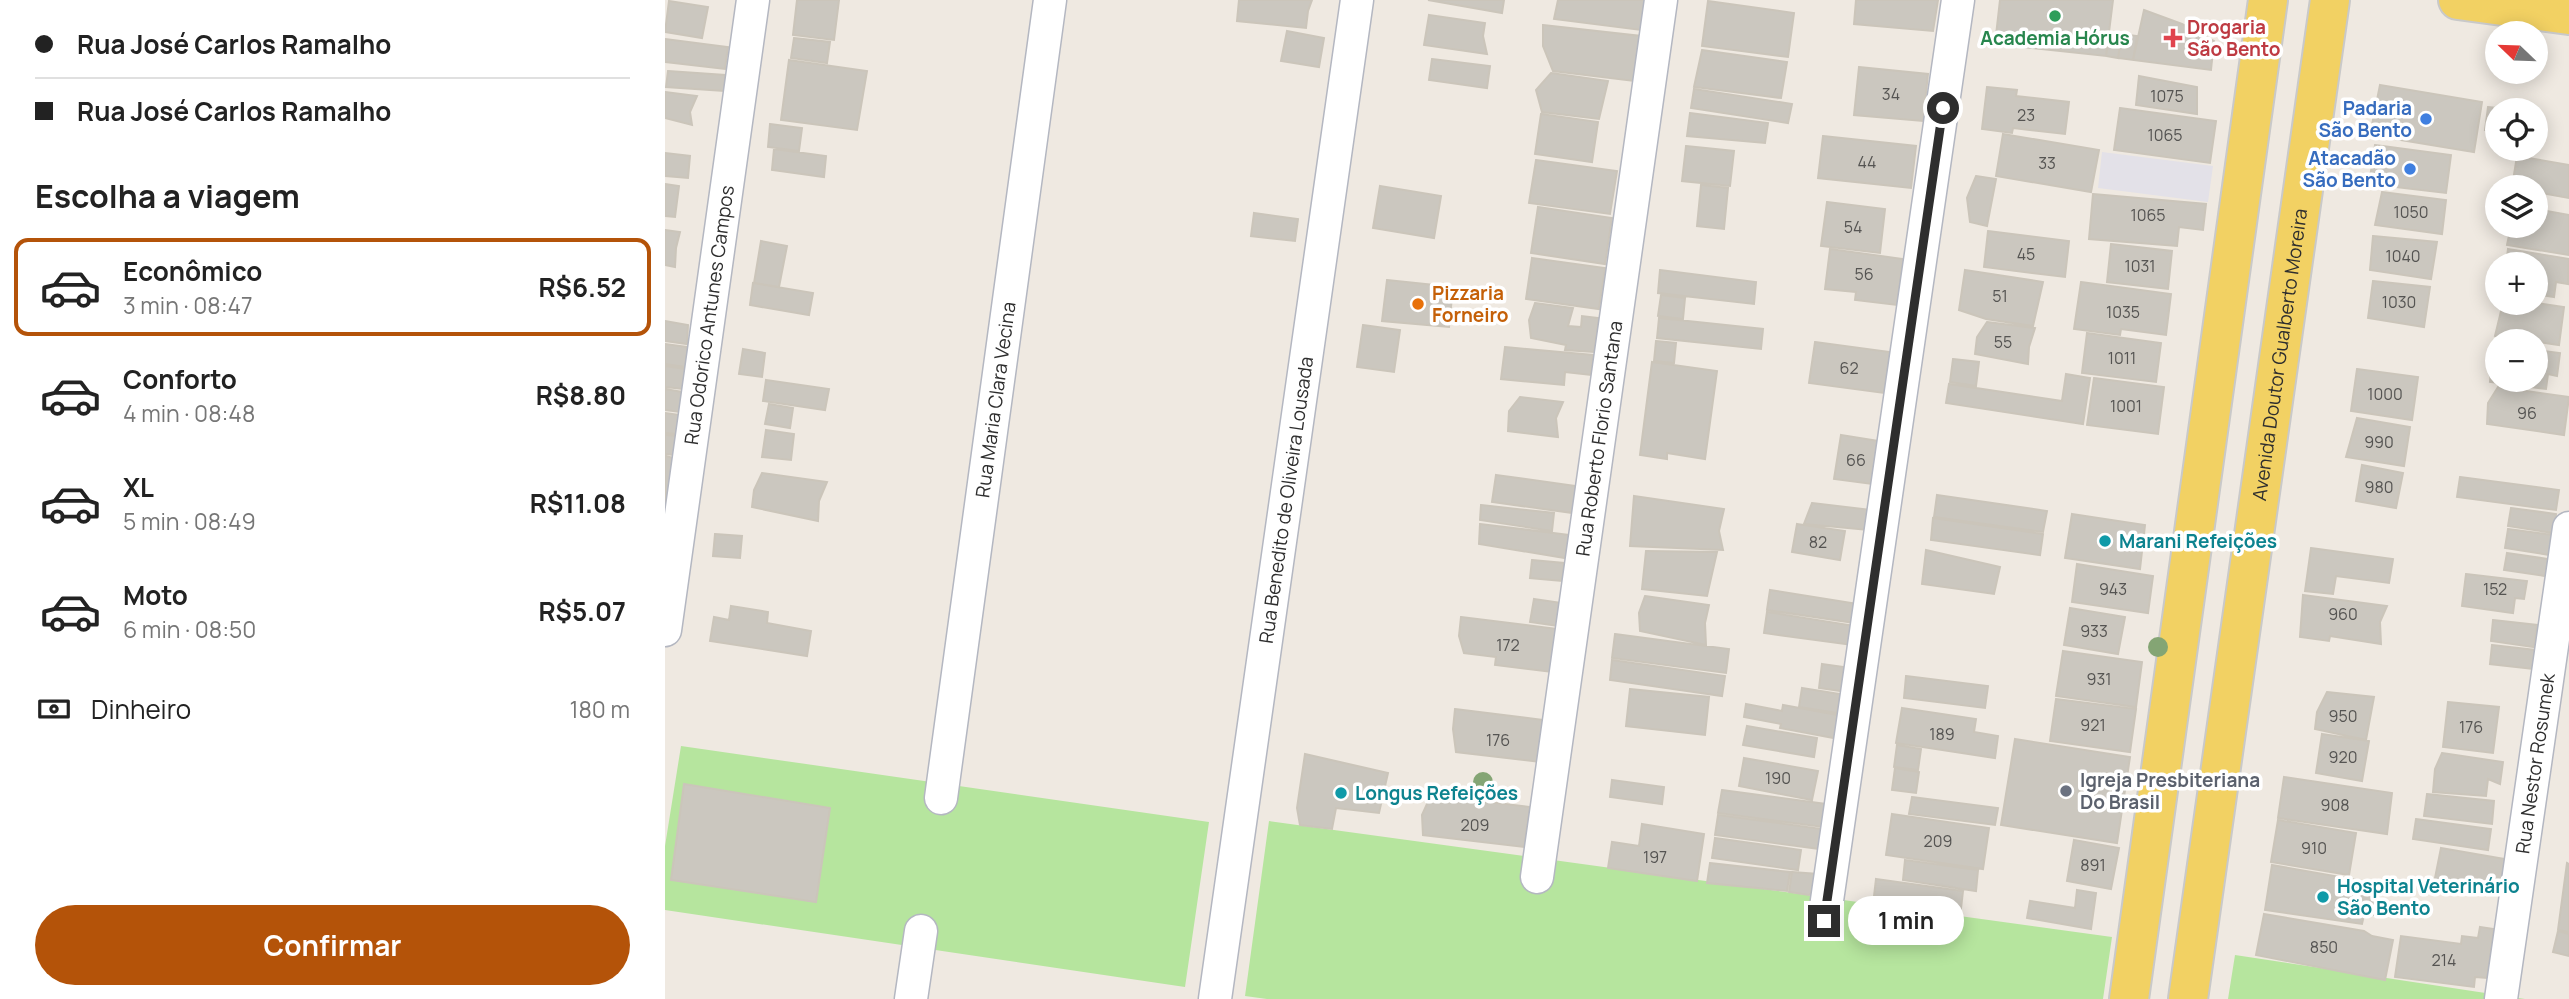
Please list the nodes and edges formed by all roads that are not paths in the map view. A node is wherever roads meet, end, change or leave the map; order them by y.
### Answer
1 (753, 0) edge
2 (1050, 0) edge
3 (1357, 0) edge
4 (1661, 0) edge
5 (1958, 0) edge
6 (2268, 0) edge
7 (2330, 0) edge
8 (2458, 0) edge
9 (2569, 15) edge
10 (2569, 528) edge
11 (665, 630) edge
12 (941, 799) dead end
13 (1537, 877) dead end
14 (1824, 921) dead end
15 (921, 931) dead end
16 (911, 999) edge
17 (1215, 999) edge
18 (2129, 999) edge
19 (2188, 999) edge
20 (2501, 999) edge

1 - 11 street, Rua Odorico Antunes Campos
2 - 12 street, Rua Maria Clara Vecina
3 - 17 street, Rua Benedito de Oliveira Lousada
4 - 13 street, Rua Roberto Florio Santana
5 - 14 street
6 - 18 main road
7 - 19 main road, Avenida Doutor Gualberto Moreira
8 - 9 main road
10 - 20 street, Rua Nestor Rosumek
15 - 16 street

